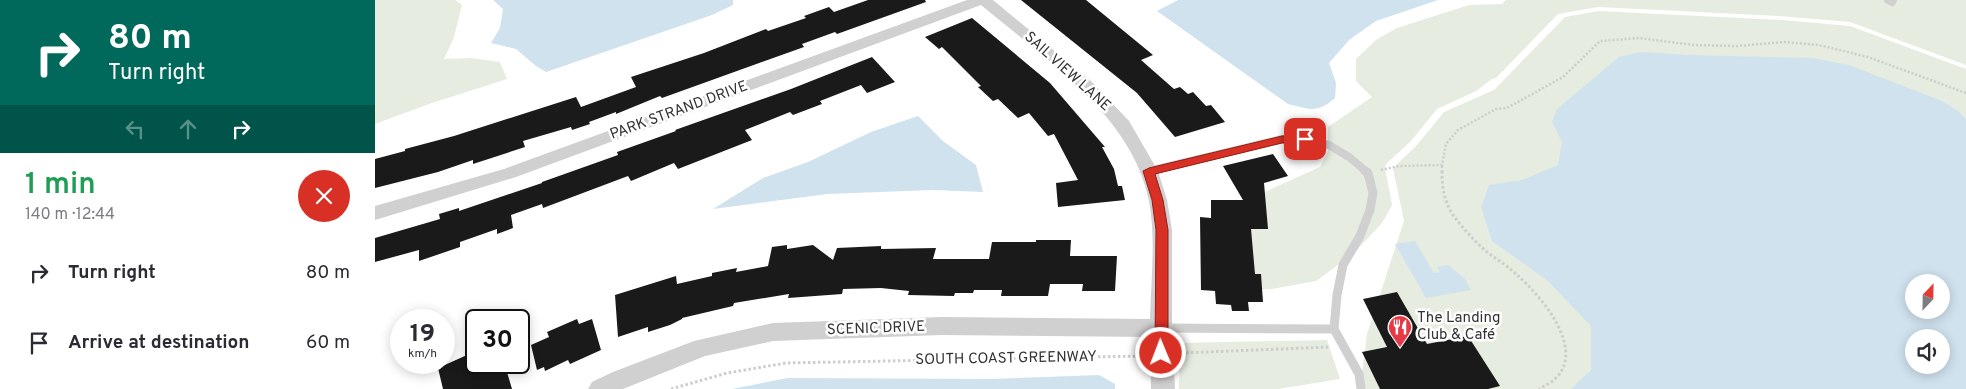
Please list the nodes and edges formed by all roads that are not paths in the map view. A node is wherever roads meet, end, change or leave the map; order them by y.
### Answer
1 (980, 0) edge
2 (985, 0) edge
3 (1888, 0) edge
4 (1893, 0) edge
5 (1149, 171) junction
6 (375, 213) edge
7 (1161, 328) junction
8 (1334, 329) junction
9 (600, 389) edge
10 (1163, 389) edge
11 (1361, 389) edge

1 - 6 street, PARK STRAND DRIVE
2 - 5 street, SAIL VIEW LANE
3 - 4 lane
5 - 7 street, SAIL VIEW LANE
5 - 8 lane
7 - 8 lane
7 - 9 street, SCENIC DRIVE
7 - 10 street, SAIL VIEW LANE
8 - 11 lane

